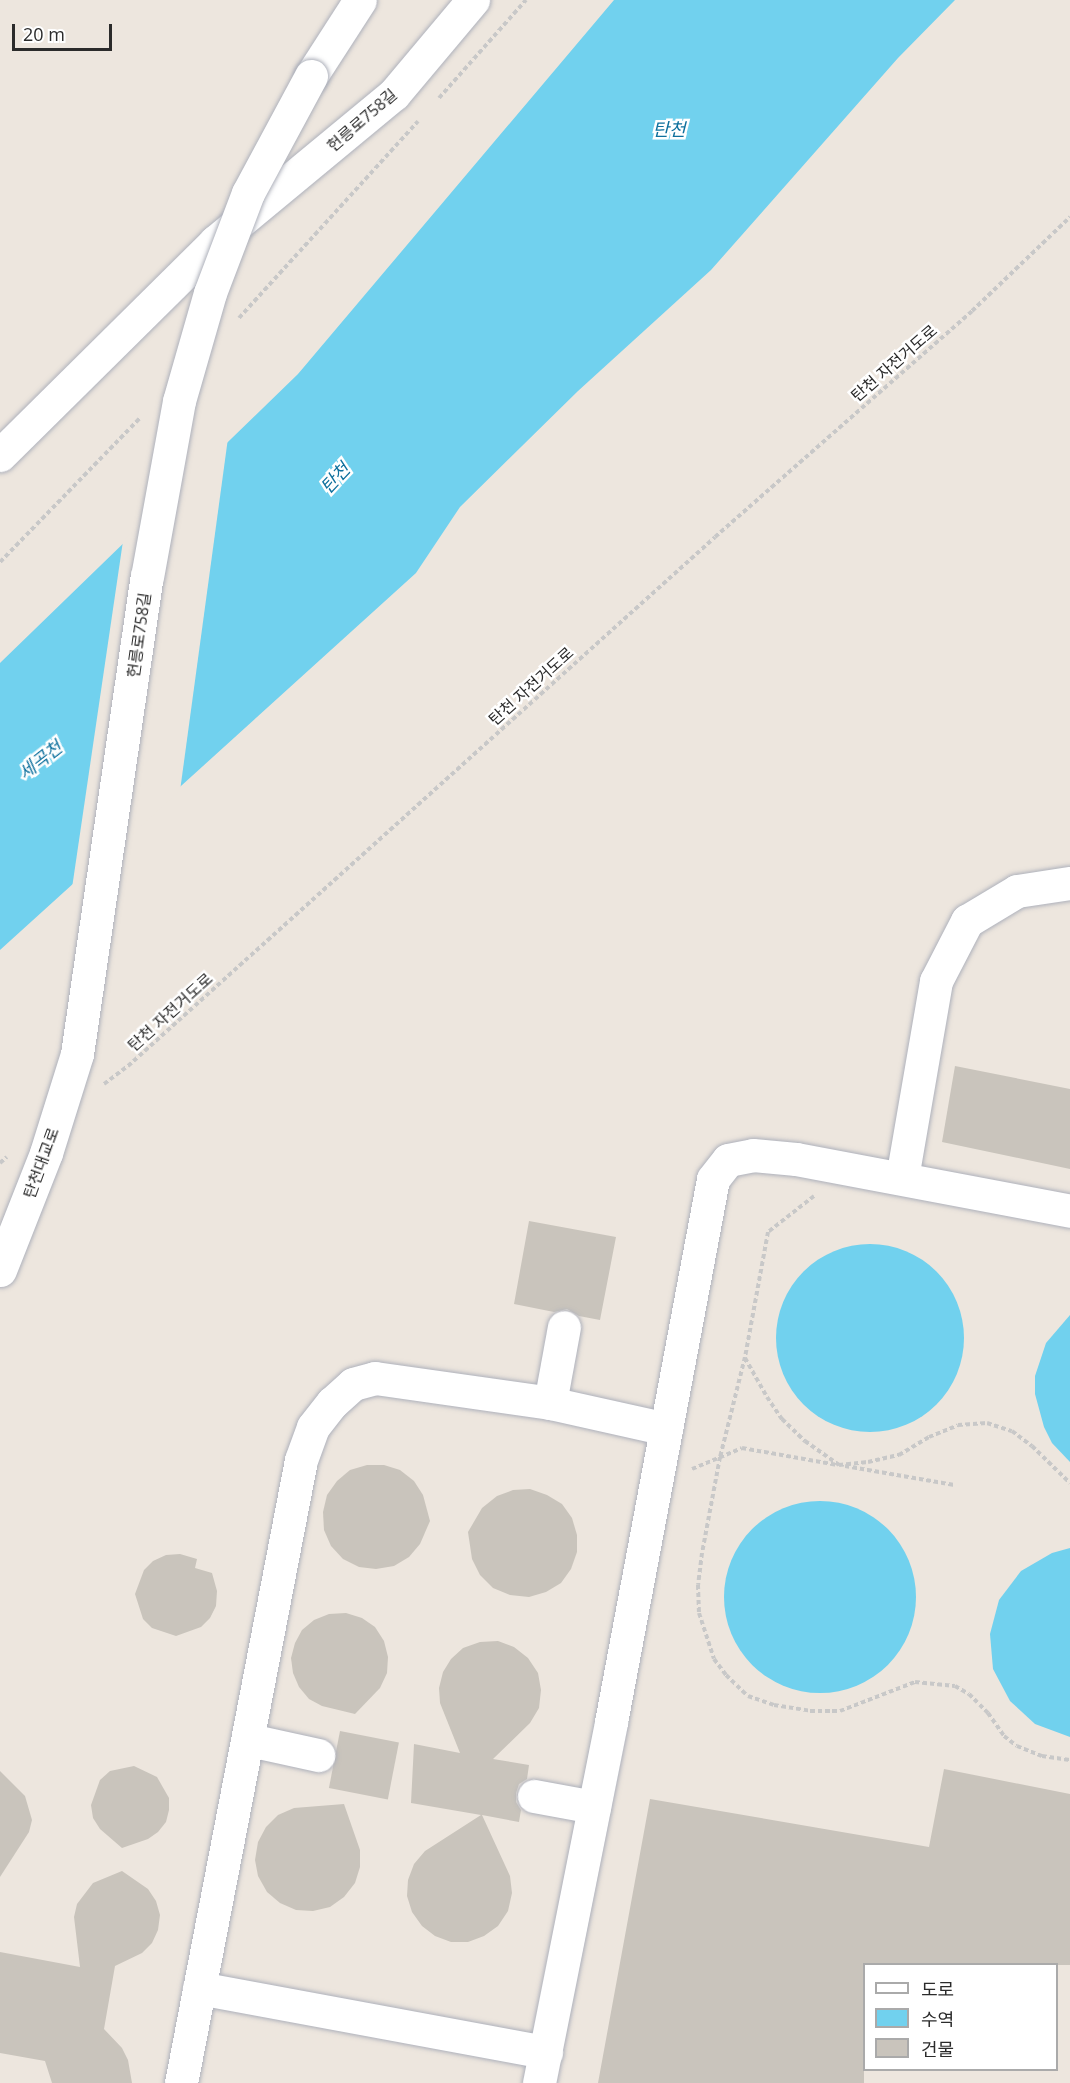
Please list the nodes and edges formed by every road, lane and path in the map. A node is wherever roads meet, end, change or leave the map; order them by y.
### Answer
1 (360, 0) edge
2 (473, 0) edge
3 (526, 0) edge
4 (435, 102) dead end
5 (420, 119) dead end
6 (1070, 217) edge
7 (232, 325) dead end
8 (149, 410) dead end
9 (0, 455) edge
10 (0, 562) edge
11 (1070, 883) edge
12 (77, 1054) joint
13 (99, 1088) dead end
14 (13, 1153) dead end
15 (0, 1163) edge
16 (902, 1178) junction
17 (823, 1188) dead end
18 (1070, 1211) edge
19 (0, 1270) edge
20 (564, 1327) dead end
21 (745, 1357) junction
22 (550, 1404) junction
23 (666, 1429) junction
24 (720, 1457) junction
25 (839, 1465) junction
26 (1070, 1483) edge
27 (655, 1485) junction
28 (954, 1485) dead end
29 (249, 1740) junction
30 (318, 1755) dead end
31 (1070, 1760) edge
32 (534, 1796) dead end
33 (594, 1807) junction
34 (199, 1988) junction
35 (543, 2068) edge
36 (181, 2083) edge

1 - 12 street, 헌릉로758길, bridge
2 - 9 street, 헌릉로758길
3 - 4 path
5 - 7 path
6 - 13 path, 탄천 자전거도로
8 - 10 path
11 - 16 street
12 - 19 street, 탄천대교로, bridge
14 - 15 path
16 - 18 street
16 - 23 street
17 - 21 path
20 - 22 street
21 - 24 path
21 - 25 path
22 - 23 street
22 - 29 street
23 - 27 street
24 - 25 path
24 - 27 path
24 - 31 path
25 - 26 path
25 - 28 path
27 - 33 street
29 - 30 street
29 - 34 street
32 - 33 street
33 - 35 street
34 - 35 street
34 - 36 street

